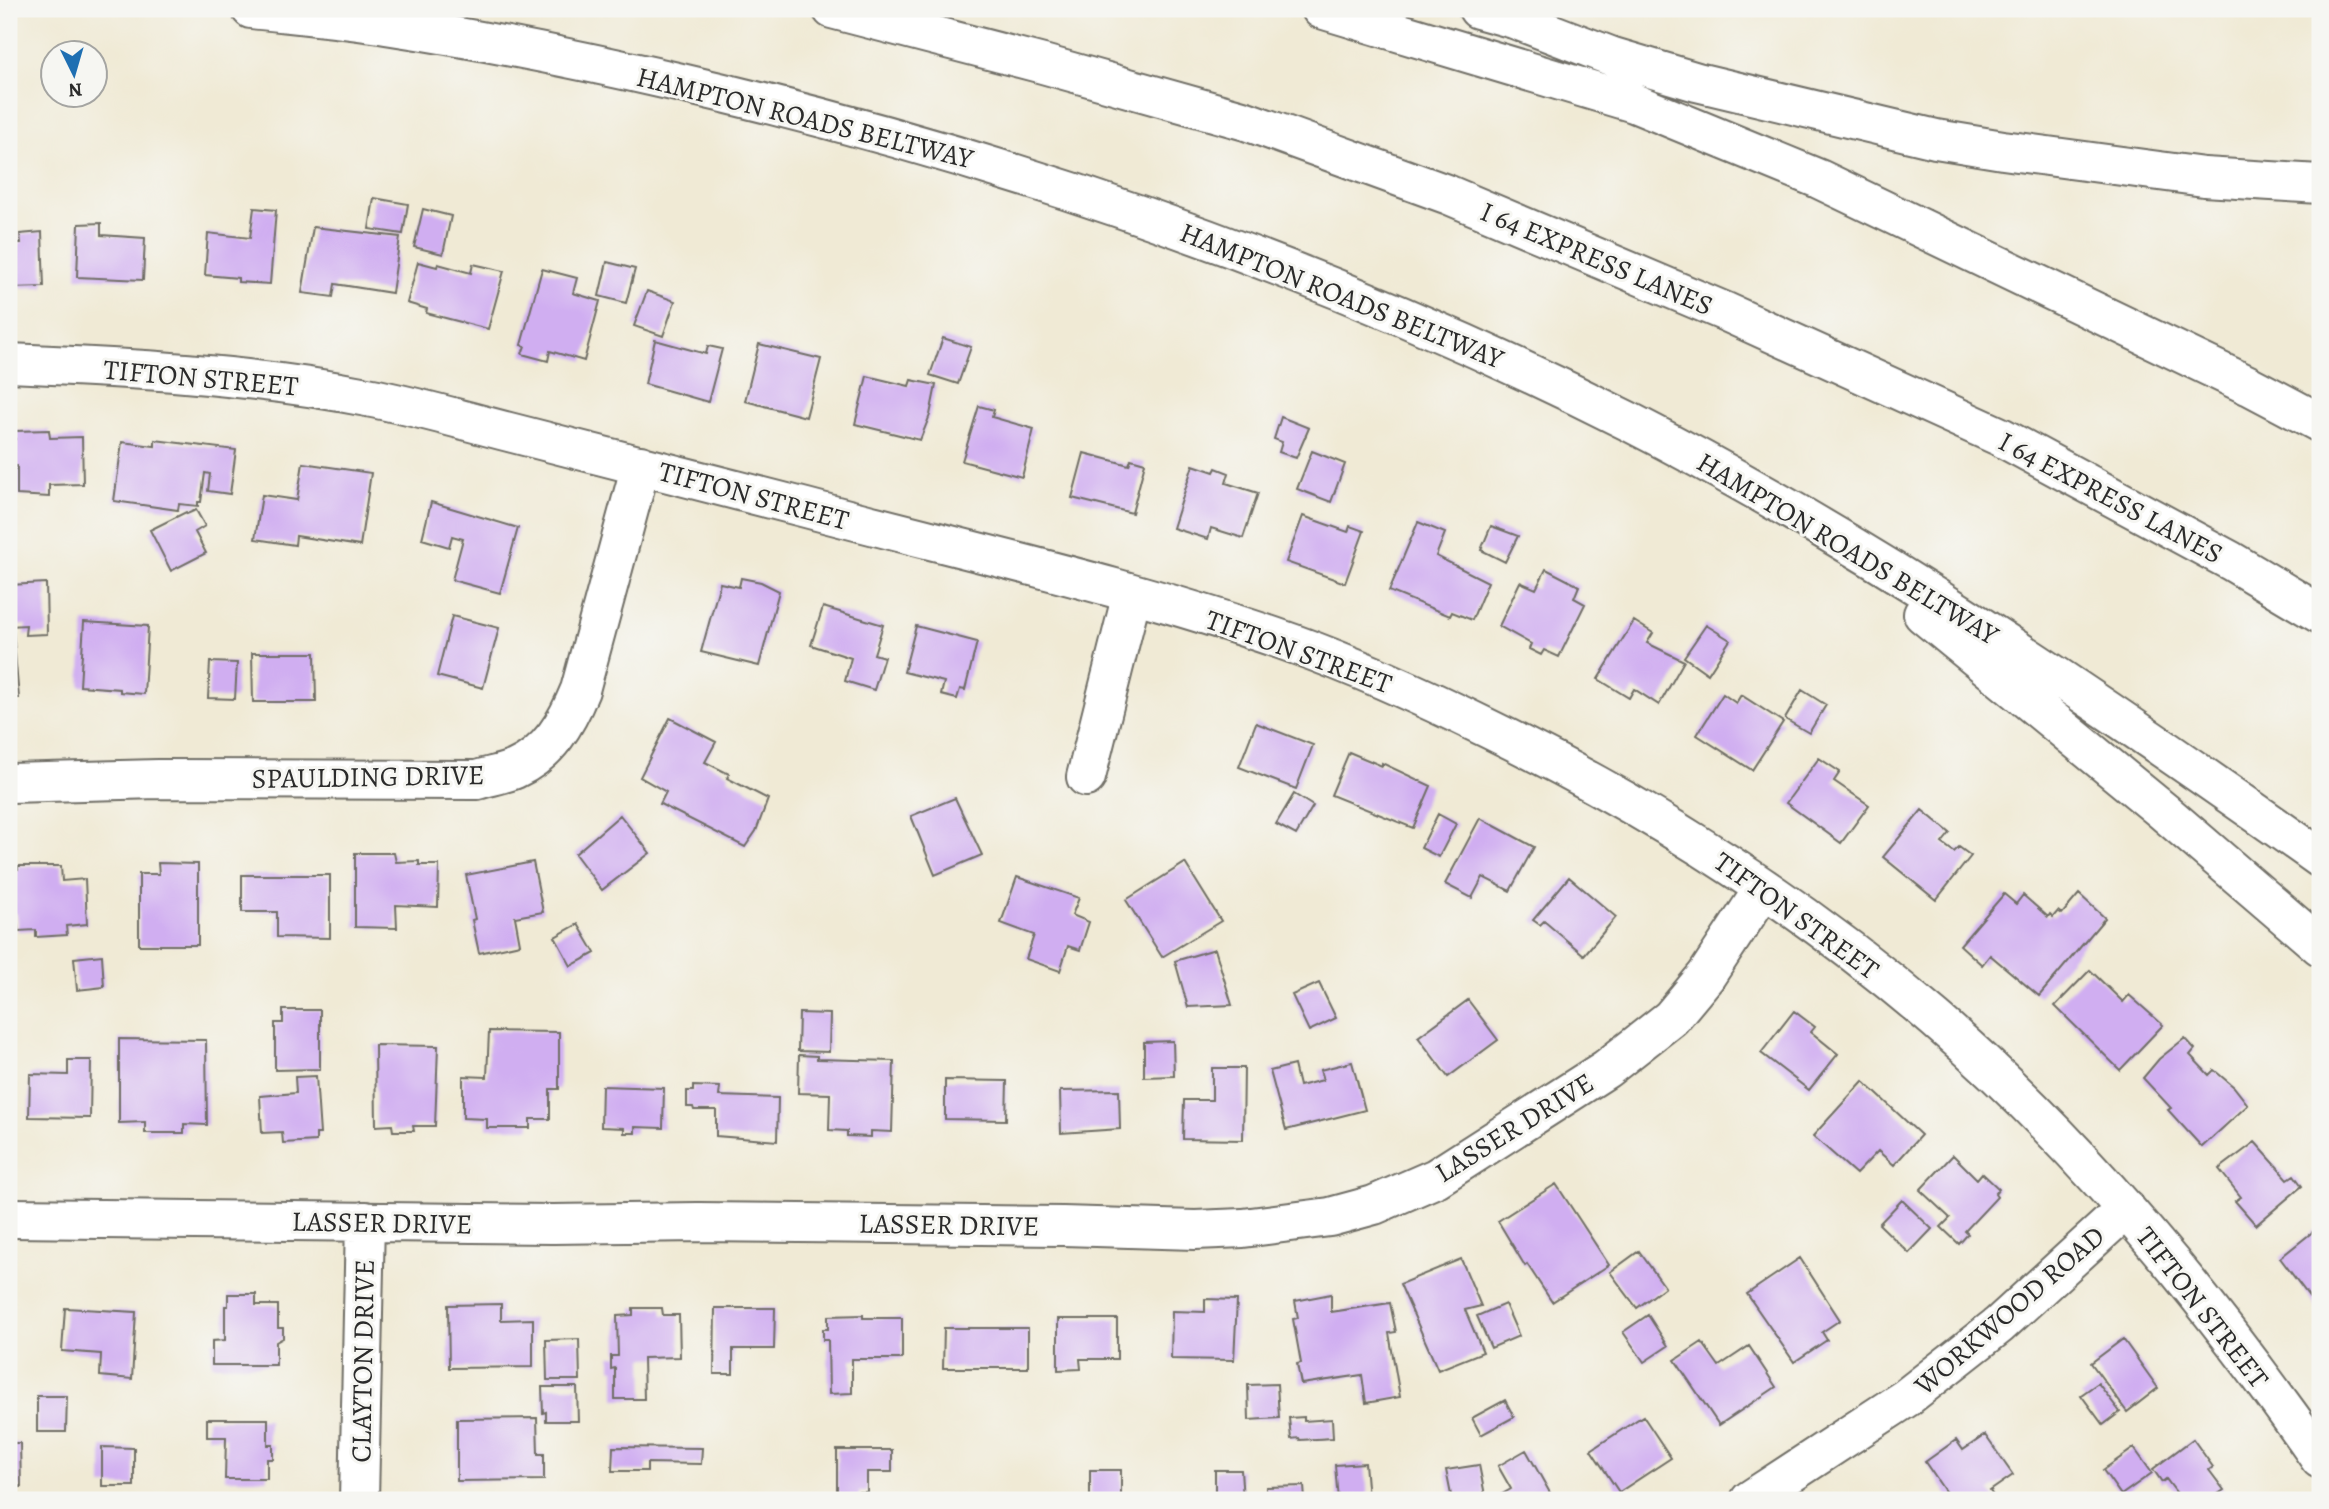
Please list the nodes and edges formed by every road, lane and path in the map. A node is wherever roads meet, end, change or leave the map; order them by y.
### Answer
1 (251, 9) edge
2 (832, 9) edge
3 (1321, 9) edge
4 (1478, 9) edge
5 (2320, 184) edge
6 (9, 363) edge
7 (2320, 422) edge
8 (641, 465) junction
9 (1807, 519) junction
10 (1132, 594) junction
11 (2320, 614) edge
12 (1086, 777) dead end
13 (9, 783) edge
14 (2320, 858) edge
15 (1764, 888) junction
16 (2320, 946) edge
17 (2126, 1209) junction
18 (9, 1218) edge
19 (365, 1221) junction
20 (2320, 1460) edge
21 (359, 1500) edge
22 (1750, 1500) edge

1 - 9 main road, HAMPTON ROADS BELTWAY
2 - 11 main road, I 64 EXPRESS LANES
3 - 7 main road
4 - 5 main road
6 - 8 main road, TIFTON STREET
8 - 10 main road, TIFTON STREET
8 - 13 main road, SPAULDING DRIVE
9 - 14 main road, HAMPTON ROADS BELTWAY
9 - 16 main road
10 - 12 main road
10 - 15 main road, TIFTON STREET
15 - 17 main road, TIFTON STREET
15 - 19 main road, LASSER DRIVE
17 - 20 main road, TIFTON STREET
17 - 22 main road, WORKWOOD ROAD
18 - 19 main road, LASSER DRIVE
19 - 21 main road, CLAYTON DRIVE

